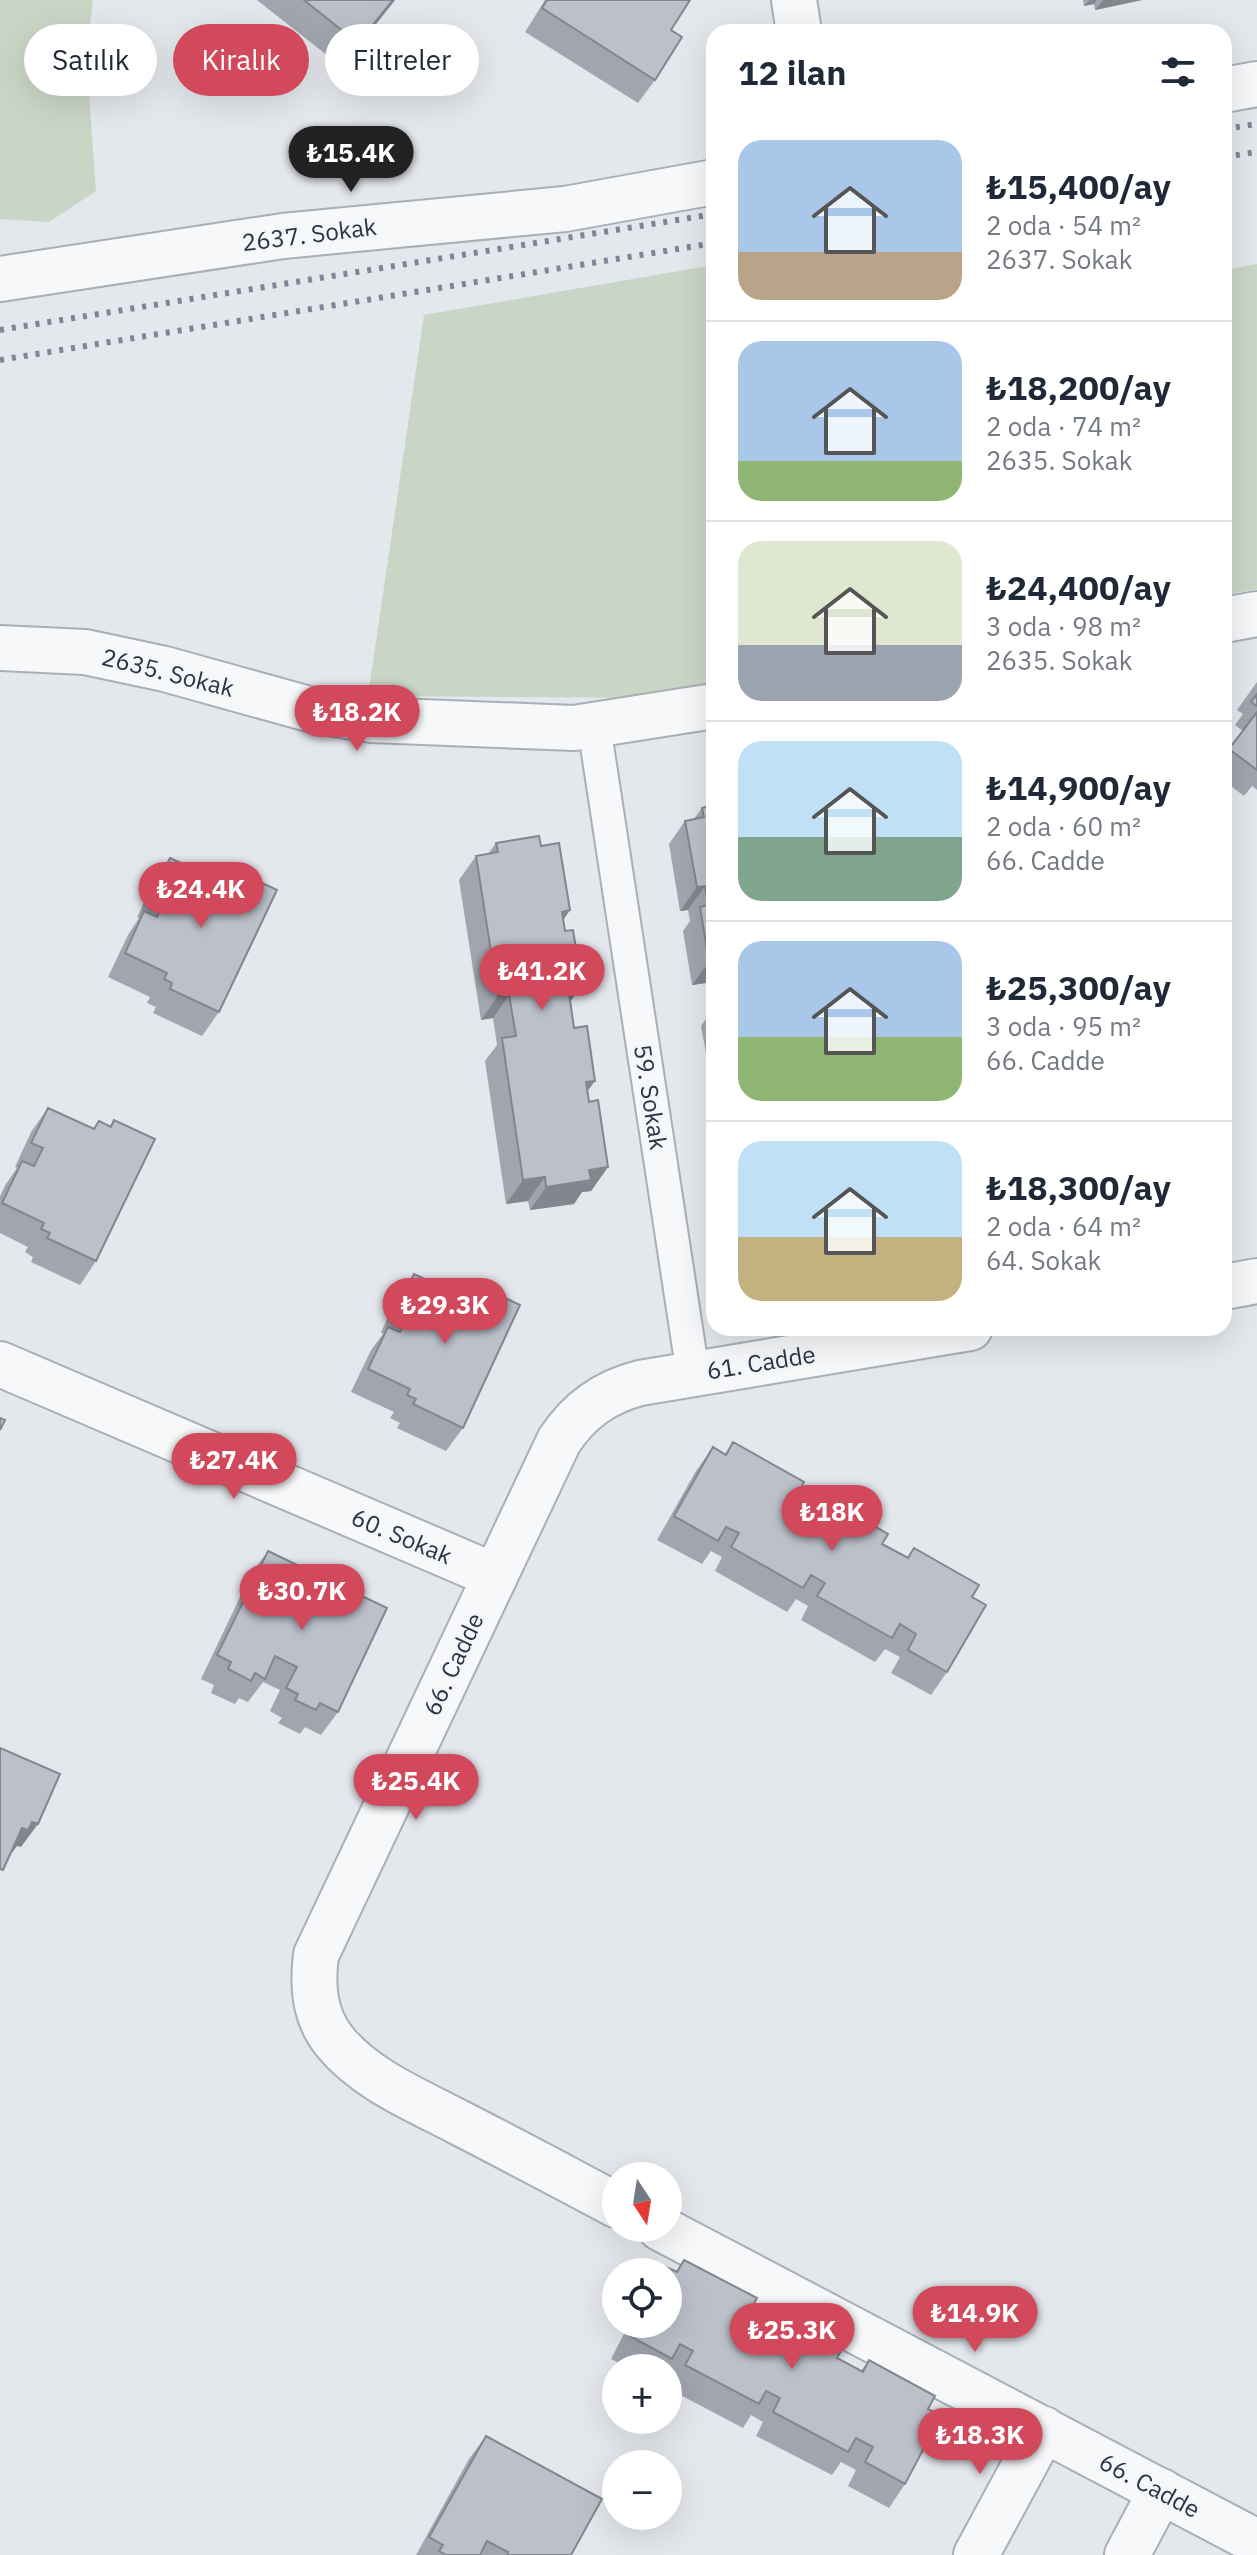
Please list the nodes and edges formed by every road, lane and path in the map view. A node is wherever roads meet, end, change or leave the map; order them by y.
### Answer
1 (794, 0) edge
2 (798, 24) edge
3 (1257, 84) edge
4 (1232, 89) edge
5 (706, 183) edge
6 (0, 279) edge
7 (1257, 614) edge
8 (1232, 619) edge
9 (0, 648) edge
10 (706, 707) edge
11 (594, 726) junction
12 (1257, 1281) edge
13 (1232, 1286) edge
14 (922, 1336) edge
15 (0, 1364) edge
16 (693, 1374) junction
17 (495, 1576) junction
18 (602, 2198) edge
19 (682, 2240) edge
20 (1044, 2429) junction
21 (1161, 2491) junction
22 (1257, 2542) edge
23 (976, 2555) edge
24 (1127, 2555) edge

1 - 2 street
3 - 4 street
5 - 6 street, 2637. Sokak
7 - 8 street
9 - 11 street, 2635. Sokak
10 - 11 street, 2635. Sokak
11 - 16 street, 59. Sokak
12 - 13 street
14 - 16 street, 61. Cadde
15 - 17 street, 60. Sokak
16 - 17 street, 66. Cadde
17 - 18 street, 66. Cadde
19 - 20 street, 66. Cadde
20 - 21 street, 66. Cadde
20 - 23 street
21 - 22 street, 66. Cadde
21 - 24 street

